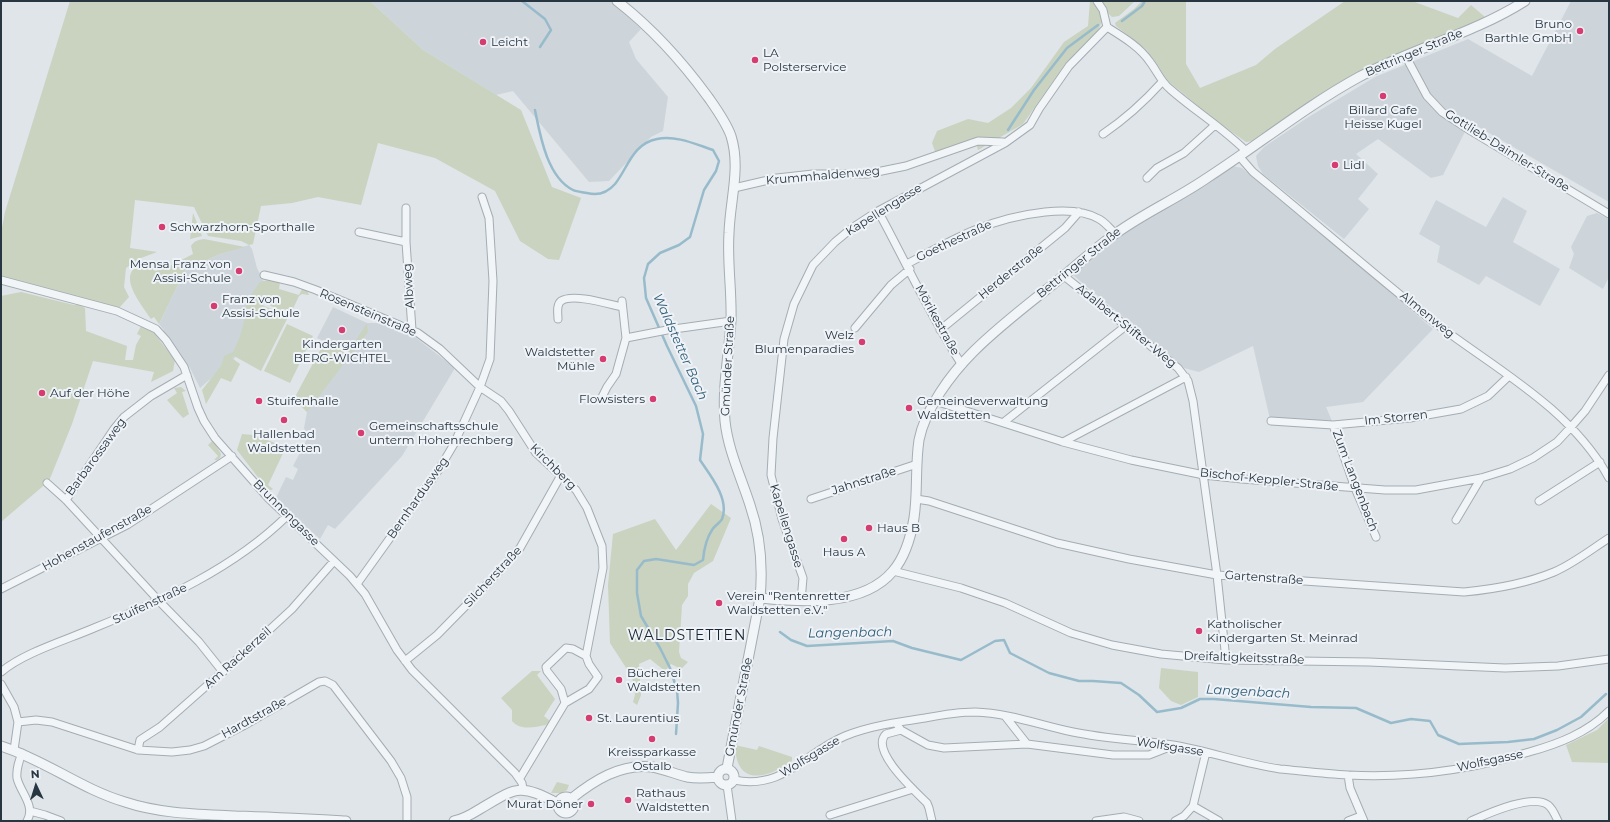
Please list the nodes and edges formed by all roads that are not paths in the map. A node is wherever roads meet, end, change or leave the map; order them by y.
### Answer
1 (617, 1) edge
2 (1097, 1) edge
3 (1525, 1) edge
4 (1107, 27) junction
5 (1405, 55) junction
6 (1162, 82) junction
7 (1216, 125) junction
8 (1103, 134) dead end
9 (1005, 142) junction
10 (1243, 154) junction
11 (1147, 178) dead end
12 (734, 188) junction
13 (482, 197) dead end
14 (406, 208) dead end
15 (878, 211) junction
16 (1080, 212) junction
17 (1609, 214) edge
18 (359, 232) dead end
19 (1115, 233) junction
20 (406, 242) junction
21 (908, 267) junction
22 (264, 275) dead end
23 (1064, 276) junction
24 (1, 280) edge
25 (558, 319) dead end
26 (731, 322) junction
27 (1127, 325) junction
28 (855, 328) dead end
29 (412, 330) junction
30 (940, 330) junction
31 (626, 338) junction
32 (962, 365) junction
33 (187, 374) junction
34 (1609, 375) edge
35 (1509, 376) junction
36 (1186, 377) junction
37 (480, 387) junction
38 (601, 399) dead end
39 (935, 401) junction
40 (1271, 421) dead end
41 (1004, 422) junction
42 (1333, 425) junction
43 (1571, 427) junction
44 (1063, 442) junction
45 (232, 456) junction
46 (1600, 462) junction
47 (917, 464) junction
48 (1204, 475) junction
49 (560, 477) junction
50 (1482, 478) junction
51 (1609, 478) edge
52 (47, 483) dead end
53 (1355, 488) junction
54 (811, 498) dead end
55 (916, 499) junction
56 (66, 500) junction
57 (1539, 501) dead end
58 (287, 516) junction
59 (1456, 520) dead end
60 (1376, 537) dead end
61 (100, 538) junction
62 (1609, 538) edge
63 (334, 561) junction
64 (892, 572) junction
65 (1217, 575) junction
66 (357, 584) junction
67 (1, 589) edge
68 (760, 598) junction
69 (159, 601) junction
70 (801, 602) junction
71 (586, 656) junction
72 (1609, 659) edge
73 (1226, 660) junction
74 (405, 661) junction
75 (1, 672) edge
76 (223, 672) junction
77 (1, 684) edge
78 (565, 703) junction
79 (1609, 711) edge
80 (1005, 716) junction
81 (18, 722) junction
82 (896, 723) junction
83 (901, 730) junction
84 (1027, 744) junction
85 (1, 746) edge
86 (1174, 746) junction
87 (138, 750) junction
88 (18, 752) junction
89 (1206, 752) junction
90 (727, 768) junction
91 (1348, 775) junction
92 (718, 777) junction
93 (520, 778) junction
94 (730, 782) junction
95 (523, 789) junction
96 (913, 789) junction
97 (571, 799) junction
98 (559, 804) junction
99 (1193, 806) junction
100 (30, 811) junction
101 (830, 815) dead end
102 (571, 817) edge
103 (1362, 818) edge
104 (27, 821) edge
105 (61, 821) edge
106 (346, 821) edge
107 (407, 821) edge
108 (454, 821) edge
109 (732, 821) edge
110 (932, 821) edge
111 (1096, 821) edge
112 (1139, 821) edge
113 (1175, 821) edge
114 (1219, 821) edge
115 (1348, 821) edge
116 (1471, 821) edge
117 (1558, 821) edge

1 - 12 street, Gmünder Straße
2 - 4 street
3 - 5 street, Bettringer Straße
4 - 6 street, Almenweg
4 - 9 street, Kapellengasse
5 - 10 street, Bettringer Straße
5 - 17 street, Gottlieb-Daimler-Straße
6 - 7 street, Almenweg
6 - 8 street
7 - 10 street, Almenweg
7 - 11 street
9 - 12 street, Krummhaldenweg
9 - 15 street, Kapellengasse
10 - 19 street, Bettringer Straße
10 - 35 street, Almenweg
12 - 26 street, Gmünder Straße
13 - 37 street, Bernhardusweg
14 - 20 street, Albweg
15 - 21 street, Mörikestraße
15 - 70 street, Kapellengasse
16 - 19 street, Goethestraße
16 - 21 street, Goethestraße
16 - 30 street, Herderstraße
18 - 20 street
19 - 23 street, Bettringer Straße
20 - 29 street, Albweg
21 - 28 street, Goethestraße
21 - 30 street, Mörikestraße
22 - 29 street, Rosensteinstraße
23 - 27 street, Adalbert-Stifter-Weg
23 - 32 street, Bettringer Straße
24 - 33 street, Brunnengasse
25 - 31 street
26 - 31 street
26 - 68 street, Gmünder Straße
27 - 36 street, Adalbert-Stifter-Weg
27 - 41 street
29 - 37 street, Rosensteinstraße
30 - 32 street, Mörikestraße
31 - 38 street
32 - 39 street, Bettringer Straße
33 - 45 street, Brunnengasse
33 - 56 street, Barbarossaweg
34 - 43 street, Bischof-Keppler-Straße
35 - 42 street, Im Storren
35 - 43 street, Almenweg
36 - 44 street
36 - 48 street
37 - 49 street, Kirchberg
37 - 66 street, Bernhardusweg
39 - 41 street, Bischof-Keppler-Straße
39 - 47 street, Bettringer Straße
40 - 42 street, Im Storren
41 - 44 street, Bischof-Keppler-Straße
42 - 53 street, Zum Langenbach
43 - 46 street, Almenweg
43 - 50 street, Bischof-Keppler-Straße
44 - 48 street, Bischof-Keppler-Straße
45 - 58 street, Brunnengasse
45 - 61 street, Hohenstaufenstraße
46 - 51 street, Almenweg
46 - 57 street
47 - 54 street, Jahnstraße
47 - 55 street, Bettringer Straße
48 - 53 street, Bischof-Keppler-Straße
48 - 65 street
49 - 71 street, Kirchberg
49 - 74 street, Silcherstraße
50 - 53 street, Bischof-Keppler-Straße
50 - 59 street
52 - 56 street
53 - 60 street, Zum Langenbach
55 - 64 street, Bettringer Straße
55 - 65 street, Gartenstraße
56 - 61 street
58 - 63 street, Brunnengasse
58 - 69 street, Stuifenstraße
61 - 67 street, Hohenstaufenstraße
61 - 69 street
62 - 65 street, Gartenstraße
63 - 66 street, Brunnengasse
63 - 76 street, Am Rackerzeil
64 - 70 street, Bettringer Straße
64 - 73 street, Dreifaltigkeitsstraße
65 - 73 street
66 - 74 street, Brunnengasse
68 - 70 street, Bettringer Straße
68 - 90 street, Gmünder Straße
69 - 75 street, Stuifenstraße
69 - 76 street
71 - 78 street
71 - 78 street
72 - 73 street, Dreifaltigkeitsstraße
74 - 93 street, Brunnengasse
76 - 87 street, Am Rackerzeil
77 - 81 street
78 - 93 street
79 - 91 street, Wolfsgasse
80 - 82 street, Wolfsgasse
80 - 84 street
80 - 86 street, Wolfsgasse
81 - 87 street, Hardtstraße
81 - 88 street
82 - 83 street
82 - 94 street, Wolfsgasse
83 - 84 street
83 - 96 street
84 - 86 street
85 - 88 street
86 - 89 street, Wolfsgasse
87 - 107 street, Hardtstraße
88 - 100 street
88 - 106 street
89 - 91 street, Wolfsgasse
89 - 99 street
90 - 92 street, Gmünder Straße
90 - 94 street, Gmünder Straße
91 - 103 street
92 - 94 street
92 - 97 street
93 - 95 street
94 - 109 street
95 - 98 street
95 - 108 street
96 - 101 street
96 - 110 street
97 - 98 street
97 - 102 street
98 - 102 street
99 - 113 street
99 - 114 street
100 - 104 street
100 - 105 street
103 - 115 street
111 - 112 street
116 - 117 street

